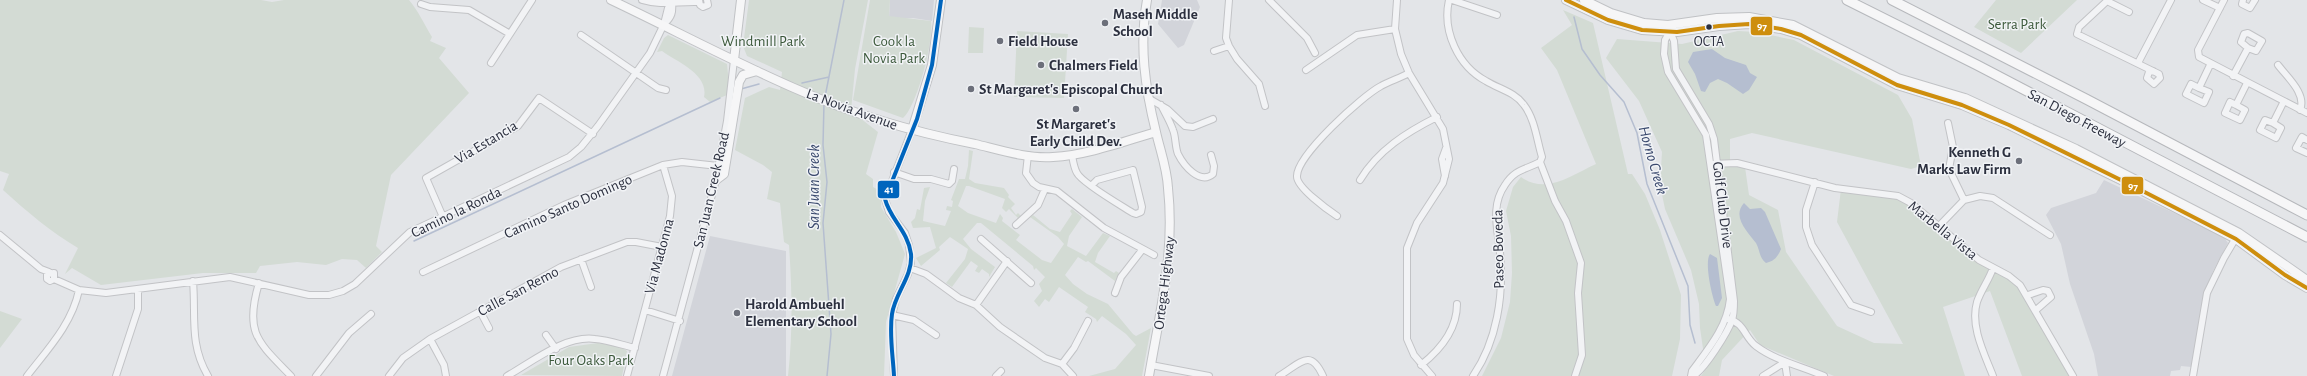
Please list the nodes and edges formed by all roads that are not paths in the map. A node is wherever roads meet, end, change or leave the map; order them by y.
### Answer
1 (532, 0) edge
2 (611, 0) edge
3 (642, 0) edge
4 (708, 0) edge
5 (741, 0) edge
6 (941, 0) edge
7 (1147, 0) edge
8 (1229, 0) edge
9 (1268, 0) edge
10 (1397, 0) edge
11 (1448, 0) edge
12 (1452, 0) edge
13 (1566, 0) edge
14 (1584, 0) edge
15 (1847, 0) edge
16 (1892, 0) edge
17 (2107, 0) edge
18 (2171, 0) edge
19 (2203, 0) edge
20 (2224, 0) edge
21 (2243, 0) edge
22 (2255, 0) edge
23 (699, 1) edge
24 (672, 2) edge
25 (421, 4) dead end
26 (2220, 8) junction
27 (2129, 12) dead end
28 (1497, 15) dead end
29 (664, 24) junction
30 (1395, 29) junction
31 (1669, 29) junction
32 (510, 34) junction
33 (581, 35) dead end
34 (1229, 46) junction
35 (2248, 48) junction
36 (1214, 51) dead end
37 (1315, 53) dead end
38 (734, 60) junction
39 (491, 63) dead end
40 (2138, 63) junction
41 (2210, 65) junction
42 (2278, 65) dead end
43 (1306, 70) dead end
44 (757, 71) junction
45 (2153, 71) dead end
46 (1409, 73) junction
47 (636, 74) junction
48 (2233, 76) junction
49 (2247, 83) junction
50 (2199, 88) dead end
51 (666, 90) dead end
52 (1148, 98) junction
53 (2284, 101) junction
54 (1161, 105) junction
55 (2236, 105) dead end
56 (1265, 106) dead end
57 (2300, 110) junction
58 (2307, 113) edge
59 (1437, 117) junction
60 (1213, 119) dead end
61 (1948, 123) dead end
62 (2273, 123) junction
63 (912, 130) junction
64 (1156, 132) junction
65 (592, 134) junction
66 (2307, 140) edge
67 (2307, 153) edge
68 (1028, 155) junction
69 (1072, 155) junction
70 (1211, 155) dead end
71 (1540, 162) junction
72 (1714, 163) junction
73 (663, 164) junction
74 (718, 166) junction
75 (954, 169) dead end
76 (894, 172) junction
77 (716, 180) junction
78 (1360, 180) dead end
79 (1815, 182) junction
80 (1092, 185) junction
81 (1045, 189) junction
82 (1964, 200) junction
83 (2307, 214) edge
84 (1337, 216) dead end
85 (443, 217) junction
86 (1016, 225) dead end
87 (1939, 226) junction
88 (0, 236) edge
89 (2050, 236) dead end
90 (2238, 236) junction
91 (2306, 238) edge
92 (981, 240) dead end
93 (662, 247) junction
94 (1142, 250) junction
95 (1154, 255) dead end
96 (582, 260) junction
97 (1007, 261) junction
98 (910, 268) junction
99 (1993, 268) junction
100 (423, 272) dead end
101 (2307, 280) edge
102 (193, 281) junction
103 (259, 283) junction
104 (1031, 283) dead end
105 (591, 287) dead end
106 (2307, 288) edge
107 (79, 290) junction
108 (138, 290) junction
109 (1115, 293) dead end
110 (2028, 295) junction
111 (976, 304) junction
112 (1456, 304) dead end
113 (645, 310) junction
114 (2036, 310) junction
115 (480, 311) junction
116 (1871, 312) dead end
117 (371, 314) dead end
118 (892, 315) junction
119 (1729, 320) junction
120 (680, 321) junction
121 (1088, 321) dead end
122 (490, 328) dead end
123 (546, 335) dead end
124 (936, 335) dead end
125 (430, 339) junction
126 (635, 348) junction
127 (556, 349) junction
128 (1785, 362) junction
129 (1062, 364) junction
130 (1151, 365) junction
131 (1421, 365) junction
132 (1195, 375) edge
133 (27, 376) edge
134 (116, 376) edge
135 (208, 376) edge
136 (291, 376) edge
137 (316, 376) edge
138 (389, 376) edge
139 (446, 376) edge
140 (507, 376) edge
141 (627, 376) edge
142 (663, 376) edge
143 (894, 376) edge
144 (1073, 376) edge
145 (1149, 376) edge
146 (1209, 376) edge
147 (1279, 376) edge
148 (1323, 376) edge
149 (1432, 376) edge
150 (1473, 376) edge
151 (1575, 376) edge
152 (1692, 376) edge
153 (1763, 376) edge
154 (1787, 376) edge
155 (1824, 376) edge
156 (1993, 376) edge
157 (2073, 376) edge
158 (2193, 376) edge

1 - 32 street
2 - 29 main road, La Novia Avenue
3 - 24 street
4 - 23 street
5 - 38 main road, San Juan Creek Road
6 - 63 main road
7 - 52 main road, Ortega Highway
8 - 34 street
9 - 37 street
10 - 30 street
11 - 71 street
12 - 28 street
13 - 31 main road
14 - 31 main road
15 - 91 highway, San Diego Freeway
16 - 83 highway, San Diego Freeway
17 - 27 street
17 - 40 street
18 - 40 street
19 - 26 street
20 - 26 street
21 - 22 street
23 - 24 street
24 - 29 street, Camino la Ronda
25 - 32 street
26 - 41 street
29 - 38 main road, La Novia Avenue
29 - 47 street, Camino la Ronda
30 - 43 street
30 - 46 street
31 - 72 street, Golf Club Drive
31 - 72 street, Golf Club Drive
31 - 90 main road
32 - 39 street
33 - 47 street
34 - 36 street
34 - 56 street
35 - 35 street
35 - 48 street
38 - 44 main road, La Novia Avenue
38 - 74 street, San Juan Creek Road
40 - 45 street
41 - 48 street
41 - 50 street
42 - 57 street
44 - 63 main road, La Novia Avenue
44 - 77 main road
46 - 59 street
46 - 84 street
47 - 51 street
47 - 65 street, Camino la Ronda
48 - 49 street
49 - 53 street
49 - 55 street
52 - 54 street
52 - 64 main road, Ortega Highway
53 - 57 street
53 - 62 street
54 - 60 street
54 - 70 street
57 - 58 street
59 - 78 street
59 - 131 street
61 - 82 street
62 - 62 street
63 - 68 main road, La Novia Avenue
63 - 76 street
64 - 69 main road, La Novia Avenue
64 - 130 main road, Ortega Highway
65 - 85 street, Camino la Ronda
65 - 85 street, Via Estancia
66 - 67 street
68 - 69 main road, La Novia Avenue
68 - 81 street
69 - 80 street
71 - 150 street, Paseo Boveda
71 - 151 street
72 - 79 street, Marbella Vista
72 - 119 street, Golf Club Drive
73 - 74 street, Camino Santo Domingo
73 - 93 street, Via Madonna
73 - 100 street, Camino Santo Domingo
74 - 77 street, San Juan Creek Road
75 - 76 street
76 - 98 street
77 - 120 street, San Juan Creek Road
79 - 87 street, Marbella Vista
79 - 116 street
80 - 80 street
81 - 86 street
81 - 94 street
82 - 87 street
82 - 89 street
85 - 103 street, Camino la Ronda
87 - 99 street, Marbella Vista
88 - 107 street, Camino la Ronda
90 - 101 main road
90 - 106 main road
90 - 158 street
92 - 97 street
93 - 96 street, Calle San Remo
93 - 113 street, Via Madonna
94 - 95 street
94 - 109 street
96 - 105 street
96 - 115 street, Calle San Remo
97 - 104 street
97 - 111 street
98 - 111 street
98 - 118 street
99 - 110 street, Marbella Vista
99 - 156 street
102 - 103 street, Camino la Ronda
102 - 108 street, Camino la Ronda
102 - 135 street
103 - 136 street
107 - 108 street, Camino la Ronda
107 - 133 street
108 - 134 street
110 - 114 street, Marbella Vista
110 - 114 street
111 - 129 street
112 - 131 street
113 - 120 street
113 - 126 street, Via Madonna
114 - 157 street, Marbella Vista
115 - 122 street
115 - 125 street, Calle San Remo
117 - 137 street
118 - 124 street
118 - 143 street
119 - 128 street
119 - 152 street, Golf Club Drive
120 - 142 street, San Juan Creek Road
121 - 129 street
123 - 127 street
125 - 138 street, Calle San Remo
125 - 139 street
126 - 127 street
126 - 141 street, Via Madonna
127 - 140 street
128 - 153 street
128 - 154 street
128 - 155 street
129 - 144 street
130 - 132 street
130 - 145 main road, Ortega Highway
131 - 149 street
132 - 146 street
147 - 148 street

